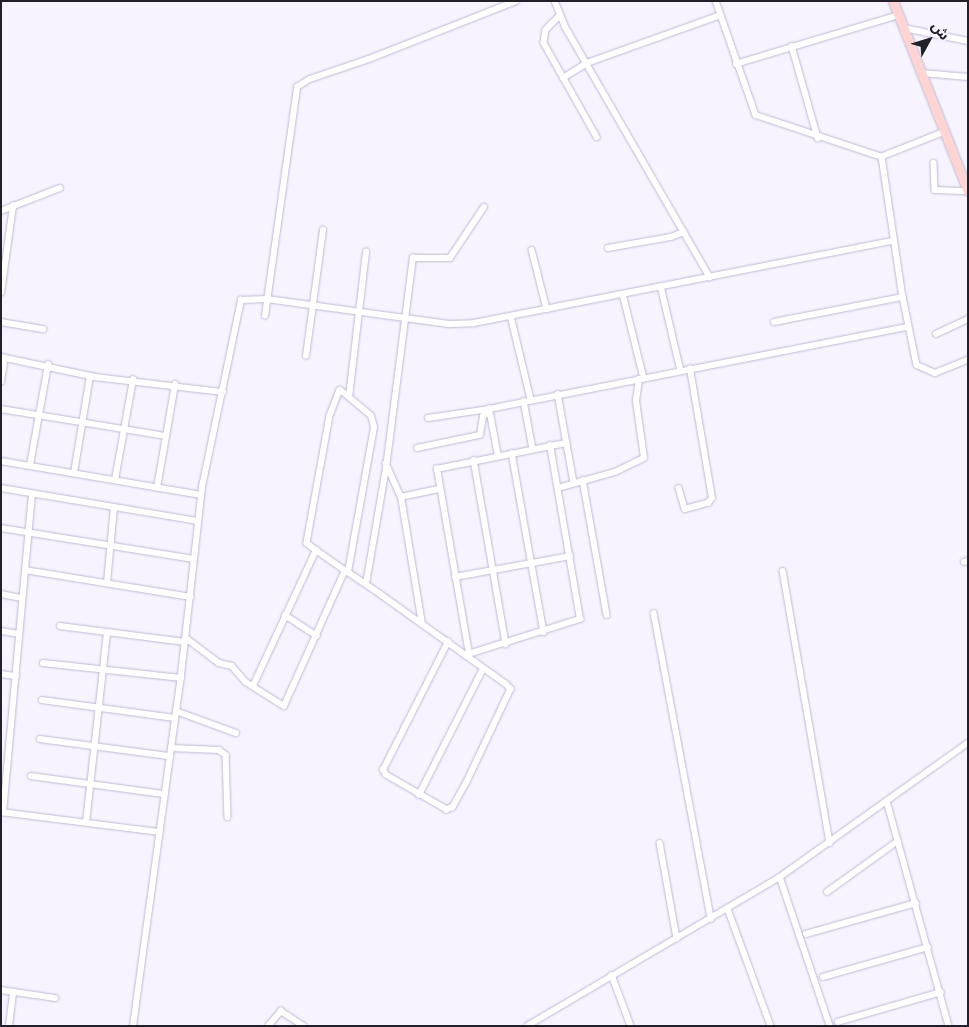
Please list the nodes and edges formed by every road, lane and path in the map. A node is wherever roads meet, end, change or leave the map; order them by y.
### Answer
1 (516, 1) edge
2 (555, 1) edge
3 (716, 1) edge
4 (894, 1) edge
5 (899, 15) junction
6 (560, 16) junction
7 (721, 16) junction
8 (904, 28) junction
9 (968, 41) edge
10 (792, 46) junction
11 (587, 63) junction
12 (736, 64) junction
13 (922, 74) junction
14 (968, 77) edge
15 (563, 78) junction
16 (945, 132) junction
17 (597, 137) dead end
18 (818, 138) junction
19 (882, 157) junction
20 (934, 163) dead end
21 (60, 188) dead end
22 (968, 191) edge
23 (13, 206) junction
24 (484, 207) dead end
25 (1, 211) edge
26 (322, 230) dead end
27 (684, 232) junction
28 (893, 241) junction
29 (608, 248) dead end
30 (532, 250) dead end
31 (4, 251) edge
32 (366, 252) dead end
33 (710, 277) junction
34 (2, 285) edge
35 (661, 286) junction
36 (1, 293) edge
37 (623, 294) junction
38 (902, 297) junction
39 (267, 300) junction
40 (314, 306) junction
41 (546, 309) junction
42 (360, 312) junction
43 (265, 316) dead end
44 (510, 316) junction
45 (405, 318) junction
46 (968, 319) edge
47 (1, 322) edge
48 (774, 322) dead end
49 (908, 327) junction
50 (43, 328) dead end
51 (936, 334) dead end
52 (306, 356) dead end
53 (3, 357) edge
54 (968, 360) edge
55 (48, 365) junction
56 (690, 369) junction
57 (680, 371) junction
58 (90, 376) junction
59 (642, 378) junction
60 (132, 380) junction
61 (1, 382) edge
62 (175, 384) junction
63 (223, 392) junction
64 (558, 394) junction
65 (349, 397) junction
66 (531, 400) junction
67 (524, 401) junction
68 (1, 409) edge
69 (489, 411) junction
70 (39, 415) junction
71 (428, 418) dead end
72 (81, 422) junction
73 (123, 429) junction
74 (166, 436) junction
75 (566, 443) junction
76 (550, 446) junction
77 (417, 448) dead end
78 (533, 449) junction
79 (512, 453) junction
80 (498, 456) junction
81 (474, 460) junction
82 (1, 461) edge
83 (386, 463) junction
84 (30, 465) junction
85 (74, 473) junction
86 (115, 480) junction
87 (583, 480) junction
88 (574, 483) junction
89 (1, 488) edge
90 (157, 488) junction
91 (558, 488) junction
92 (679, 488) dead end
93 (439, 490) junction
94 (32, 495) junction
95 (201, 495) junction
96 (401, 496) junction
97 (114, 507) junction
98 (198, 521) junction
99 (1, 528) edge
100 (28, 532) junction
101 (110, 546) junction
102 (316, 550) junction
103 (570, 556) junction
104 (194, 559) junction
105 (532, 563) junction
106 (25, 570) junction
107 (493, 570) junction
108 (347, 571) junction
109 (783, 571) dead end
110 (455, 577) junction
111 (107, 583) junction
112 (366, 584) junction
113 (1, 594) edge
114 (191, 597) junction
115 (22, 598) junction
116 (654, 613) dead end
117 (286, 615) junction
118 (607, 615) dead end
119 (422, 624) junction
120 (60, 626) dead end
121 (1, 631) edge
122 (544, 632) junction
123 (107, 633) junction
124 (19, 634) junction
125 (317, 636) junction
126 (185, 640) junction
127 (448, 642) junction
128 (506, 644) junction
129 (467, 655) junction
130 (42, 663) dead end
131 (483, 669) junction
132 (103, 670) junction
133 (1, 674) edge
134 (16, 676) junction
135 (181, 678) junction
136 (253, 686) junction
137 (42, 700) dead end
138 (99, 708) junction
139 (176, 711) junction
140 (175, 718) junction
141 (236, 733) dead end
142 (40, 739) dead end
143 (968, 743) edge
144 (94, 746) junction
145 (171, 748) junction
146 (170, 756) junction
147 (31, 776) dead end
148 (90, 784) junction
149 (165, 794) junction
150 (420, 795) junction
151 (887, 801) junction
152 (2, 812) edge
153 (228, 817) dead end
154 (86, 823) junction
155 (160, 832) junction
156 (898, 841) junction
157 (660, 843) dead end
158 (830, 843) junction
159 (780, 877) junction
160 (827, 892) dead end
161 (916, 902) junction
162 (728, 909) junction
163 (711, 919) junction
164 (806, 934) dead end
165 (677, 938) junction
166 (928, 947) junction
167 (612, 975) junction
168 (823, 977) dead end
169 (1, 990) edge
170 (13, 992) junction
171 (941, 992) junction
172 (55, 998) dead end
173 (838, 1022) dead end
174 (9, 1026) edge
175 (133, 1026) edge
176 (268, 1026) edge
177 (304, 1026) edge
178 (526, 1026) edge
179 (631, 1026) edge
180 (771, 1026) edge
181 (830, 1026) edge
182 (949, 1026) edge

1 - 39 street
2 - 6 street
3 - 7 street
4 - 5 street
5 - 8 street
5 - 10 street
6 - 11 street
6 - 15 street
7 - 11 street
7 - 12 street
8 - 9 street
8 - 13 street
10 - 12 street
10 - 18 street
11 - 15 street
11 - 27 street
12 - 18 street
13 - 14 street
13 - 16 street
15 - 17 street
16 - 19 street
16 - 22 street
18 - 19 street
19 - 28 street
20 - 22 street
21 - 23 street
23 - 25 street
23 - 31 street
24 - 45 street
26 - 40 street
27 - 29 street
27 - 33 street
28 - 33 street
28 - 38 street
30 - 41 street
31 - 34 street
32 - 42 street
33 - 35 street
34 - 36 street
35 - 37 street
35 - 57 street
37 - 41 street
37 - 59 street
38 - 48 street
38 - 49 street
39 - 40 street
39 - 43 street
39 - 63 street
40 - 42 street
40 - 52 street
41 - 44 street
42 - 45 street
42 - 65 street
44 - 45 street
44 - 66 street
45 - 83 street
46 - 51 street
47 - 50 street
49 - 54 street
49 - 56 street
53 - 55 street
53 - 61 street
55 - 58 street
55 - 70 street
56 - 57 street
56 - 92 street
57 - 59 street
58 - 60 street
58 - 72 street
59 - 64 street
59 - 87 street
60 - 62 street
60 - 73 street
62 - 63 street
62 - 74 street
63 - 95 street
64 - 66 street
64 - 75 street
65 - 102 street
65 - 108 street
66 - 67 street
67 - 69 street
67 - 78 street
68 - 70 street
69 - 71 street
69 - 77 street
69 - 80 street
70 - 72 street
70 - 84 street
72 - 73 street
72 - 85 street
73 - 74 street
73 - 86 street
74 - 90 street
75 - 76 street
75 - 88 street
76 - 78 street
76 - 91 street
78 - 79 street
79 - 80 street
79 - 105 street
80 - 81 street
81 - 93 street
81 - 107 street
82 - 84 street
83 - 96 street
83 - 112 street
84 - 85 street
85 - 86 street
86 - 90 street
87 - 88 street
87 - 118 street
88 - 91 street
89 - 94 street
90 - 95 street
91 - 103 street
93 - 96 street
93 - 110 street
94 - 97 street
94 - 100 street
95 - 98 street
96 - 119 street
97 - 98 street
97 - 101 street
98 - 104 street
99 - 100 street
100 - 101 street
100 - 106 street
101 - 104 street
101 - 111 street
102 - 108 street
102 - 117 street
103 - 105 street
103 - 122 street
104 - 114 street
105 - 107 street
105 - 122 street
106 - 111 street
106 - 115 street
107 - 110 street
107 - 128 street
108 - 112 street
108 - 125 street
109 - 158 street
110 - 129 street
111 - 114 street
112 - 119 street
113 - 115 street
114 - 126 street
115 - 124 street
116 - 163 street
117 - 125 street
117 - 136 street
119 - 127 street
120 - 123 street
121 - 124 street
122 - 128 street
123 - 126 street
123 - 132 street
124 - 134 street
125 - 136 street
126 - 135 street
126 - 136 street
127 - 129 street
127 - 150 street
128 - 129 street
129 - 131 street
130 - 132 street
131 - 150 street
131 - 150 street
132 - 135 street
132 - 138 street
133 - 134 street
134 - 152 street
135 - 139 street
137 - 138 street
138 - 140 street
138 - 144 street
139 - 140 street
139 - 141 street
140 - 145 street
142 - 144 street
143 - 151 street
144 - 146 street
144 - 148 street
145 - 146 street
145 - 153 street
146 - 149 street
147 - 148 street
148 - 149 street
148 - 154 street
149 - 155 street
151 - 156 street
151 - 158 street
152 - 154 street
154 - 155 street
155 - 175 street
156 - 160 street
156 - 161 street
157 - 165 street
158 - 159 street
159 - 162 street
159 - 181 street
161 - 164 street
161 - 166 street
162 - 163 street
162 - 180 street
163 - 165 street
165 - 167 street
166 - 168 street
166 - 171 street
167 - 178 street
167 - 179 street
169 - 170 street
170 - 172 street
170 - 174 street
171 - 173 street
171 - 182 street
176 - 177 street

